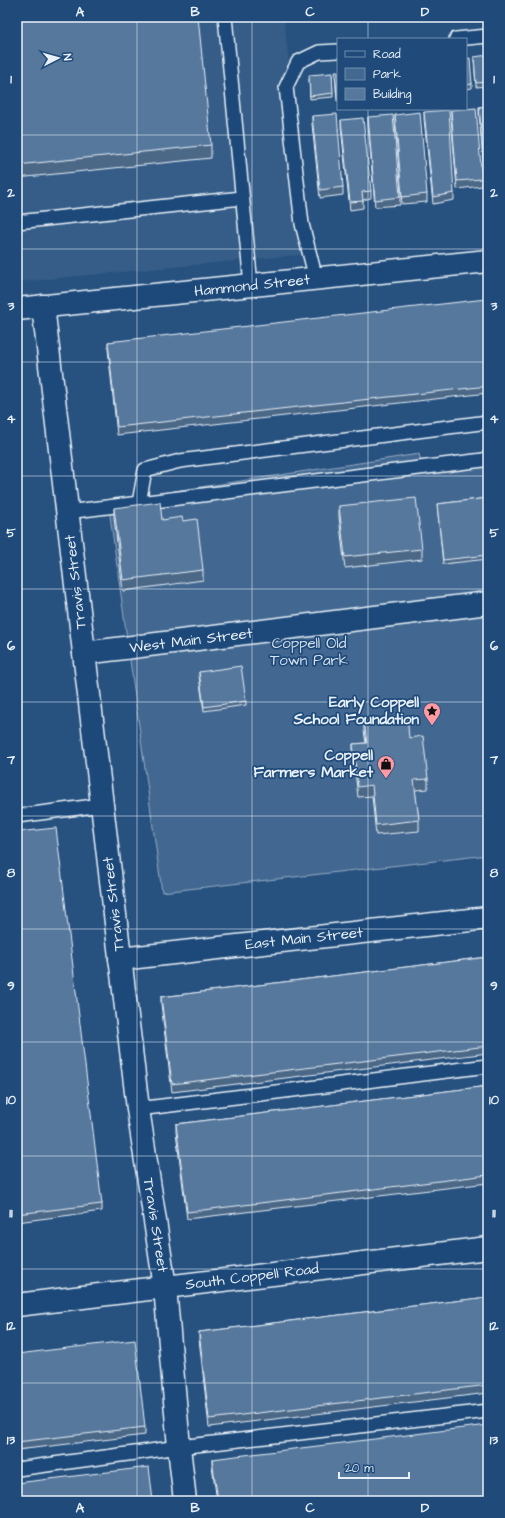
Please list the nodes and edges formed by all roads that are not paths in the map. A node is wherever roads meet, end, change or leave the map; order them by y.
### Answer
1 (225, 17) edge
2 (488, 36) edge
3 (467, 38) edge
4 (337, 51) edge
5 (242, 198) junction
6 (17, 222) edge
7 (488, 261) edge
8 (316, 278) junction
9 (251, 285) junction
10 (42, 306) junction
11 (17, 309) edge
12 (488, 422) edge
13 (488, 458) edge
14 (139, 503) junction
15 (67, 512) junction
16 (488, 603) edge
17 (84, 653) junction
18 (102, 805) junction
19 (17, 816) edge
20 (488, 918) edge
21 (120, 959) junction
22 (488, 1066) edge
23 (138, 1110) junction
24 (488, 1248) edge
25 (165, 1287) junction
26 (17, 1305) edge
27 (488, 1411) edge
28 (179, 1447) junction
29 (17, 1469) edge
30 (185, 1501) edge

1 - 5 lane
2 - 3 lane
4 - 8 lane
5 - 6 lane
5 - 9 lane
7 - 8 street, Hammond Street
8 - 9 street, Hammond Street
9 - 10 street, Hammond Street
10 - 11 street, Hammond Street
10 - 15 street, Travis Street
12 - 14 lane
13 - 14 lane
14 - 15 lane
15 - 17 street, Travis Street
16 - 17 street, West Main Street
17 - 18 street, Travis Street
18 - 19 lane
18 - 21 street, Travis Street
20 - 21 street, East Main Street
21 - 23 street, Travis Street
22 - 23 lane
23 - 25 street, Travis Street
24 - 25 street, South Coppell Road
25 - 26 street, South Coppell Road
25 - 28 street, Travis Street
27 - 28 lane
28 - 29 lane
28 - 30 street, Travis Street

